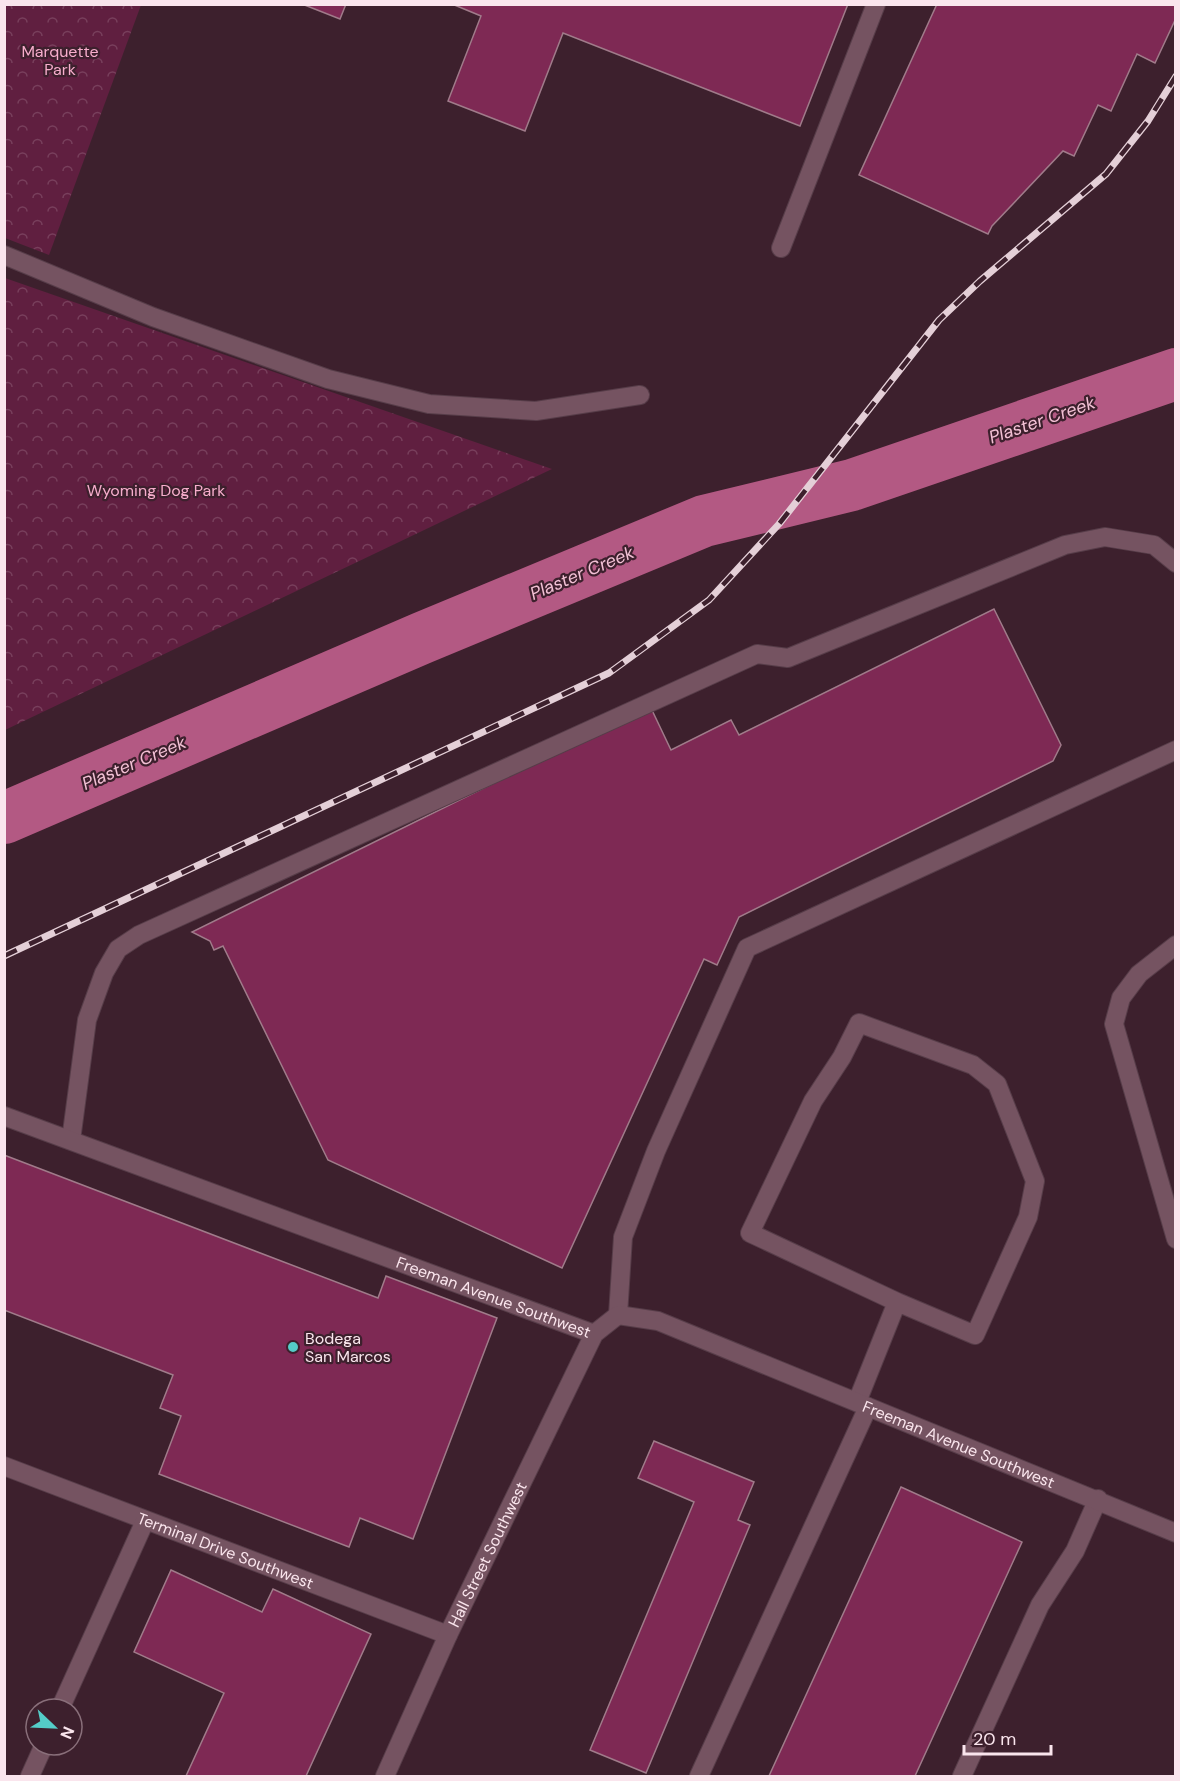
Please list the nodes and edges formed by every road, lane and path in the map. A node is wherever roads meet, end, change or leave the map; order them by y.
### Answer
1 (876, 4) edge
2 (781, 248) dead end
3 (4, 255) edge
4 (639, 394) dead end
5 (1176, 563) edge
6 (1176, 750) edge
7 (1176, 945) edge
8 (4, 1116) edge
9 (71, 1140) junction
10 (1176, 1239) edge
11 (897, 1302) junction
12 (618, 1315) junction
13 (594, 1334) junction
14 (862, 1404) junction
15 (4, 1466) edge
16 (1098, 1500) junction
17 (145, 1521) junction
18 (1176, 1533) edge
19 (448, 1635) junction
20 (65, 1697) edge
21 (39, 1757) edge
22 (30, 1776) edge
23 (385, 1776) edge
24 (699, 1776) edge
25 (962, 1776) edge

1 - 2 street
3 - 4 street
5 - 9 street
6 - 12 street
7 - 10 street
8 - 9 street, Freeman Avenue Southwest
9 - 13 street, Freeman Avenue Southwest
11 - 11 street
11 - 14 street
12 - 13 street, Freeman Avenue Southwest
12 - 14 street, Freeman Avenue Southwest
13 - 19 street, Hall Street Southwest
14 - 16 street, Freeman Avenue Southwest
14 - 24 street
15 - 17 street, Terminal Drive Southwest
16 - 18 street, Freeman Avenue Southwest
16 - 25 street
17 - 19 street, Terminal Drive Southwest
17 - 20 street
19 - 23 street, Hall Street Southwest
21 - 22 street

